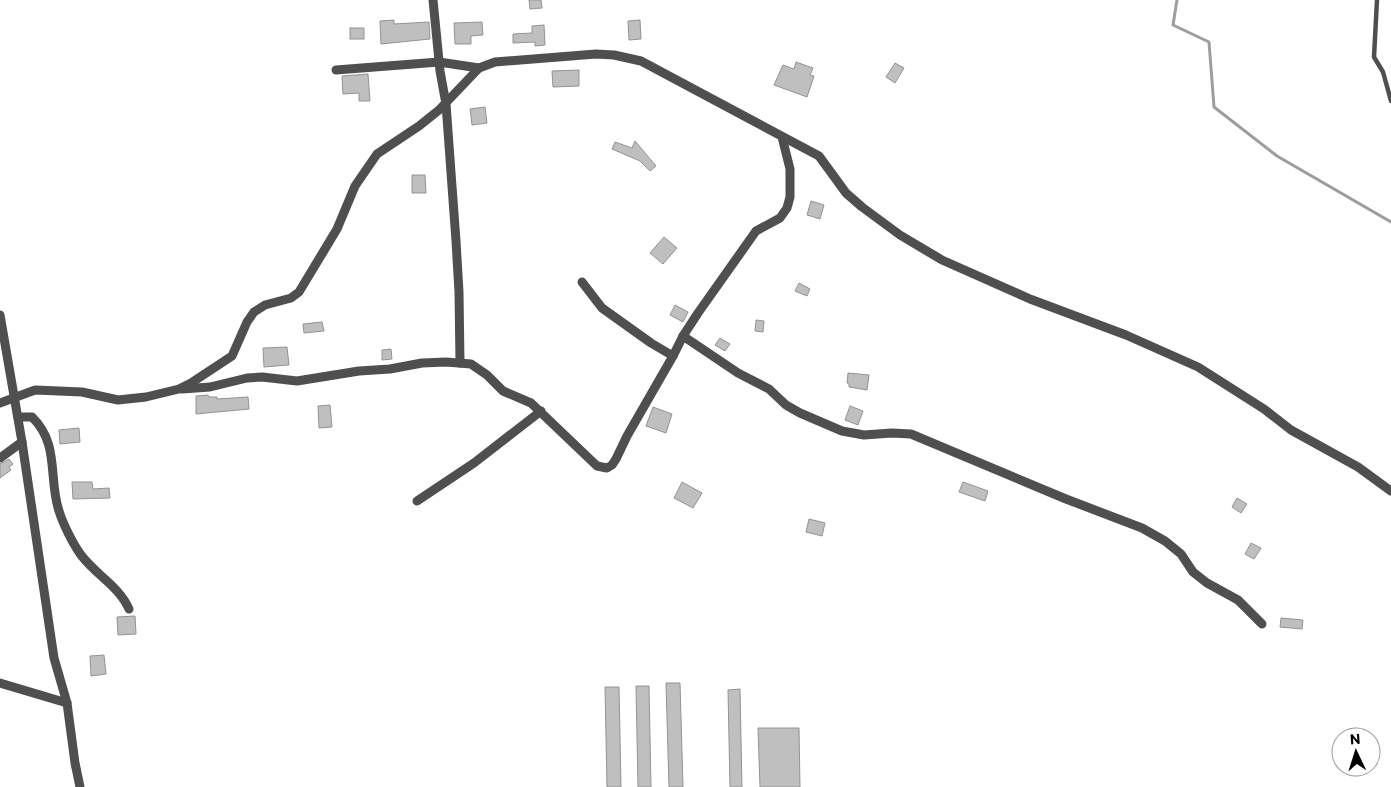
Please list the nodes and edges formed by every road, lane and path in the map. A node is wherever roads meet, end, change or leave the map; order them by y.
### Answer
1 (433, 0) edge
2 (1377, 0) edge
3 (439, 62) junction
4 (479, 68) junction
5 (336, 70) dead end
6 (1391, 101) edge
7 (446, 104) junction
8 (782, 136) junction
9 (582, 282) dead end
10 (0, 315) edge
11 (683, 336) junction
12 (673, 356) junction
13 (460, 363) junction
14 (179, 389) junction
15 (15, 399) junction
16 (0, 403) edge
17 (541, 411) junction
18 (18, 417) junction
19 (22, 442) junction
20 (0, 458) edge
21 (1391, 491) edge
22 (417, 501) dead end
23 (129, 609) dead end
24 (1262, 624) dead end
25 (0, 683) edge
26 (67, 703) junction
27 (80, 787) edge

1 - 3 street
2 - 6 lane
3 - 4 street
3 - 5 street
3 - 7 street
4 - 7 street
4 - 8 street
7 - 13 street
7 - 14 street
8 - 11 street
8 - 21 street
9 - 12 street
10 - 15 street
11 - 12 street
11 - 24 street
12 - 17 street
13 - 14 street
13 - 17 street
14 - 15 street
15 - 16 street
15 - 18 street
17 - 22 street
18 - 19 street
18 - 23 street
19 - 20 street
19 - 26 street
25 - 26 street
26 - 27 street

